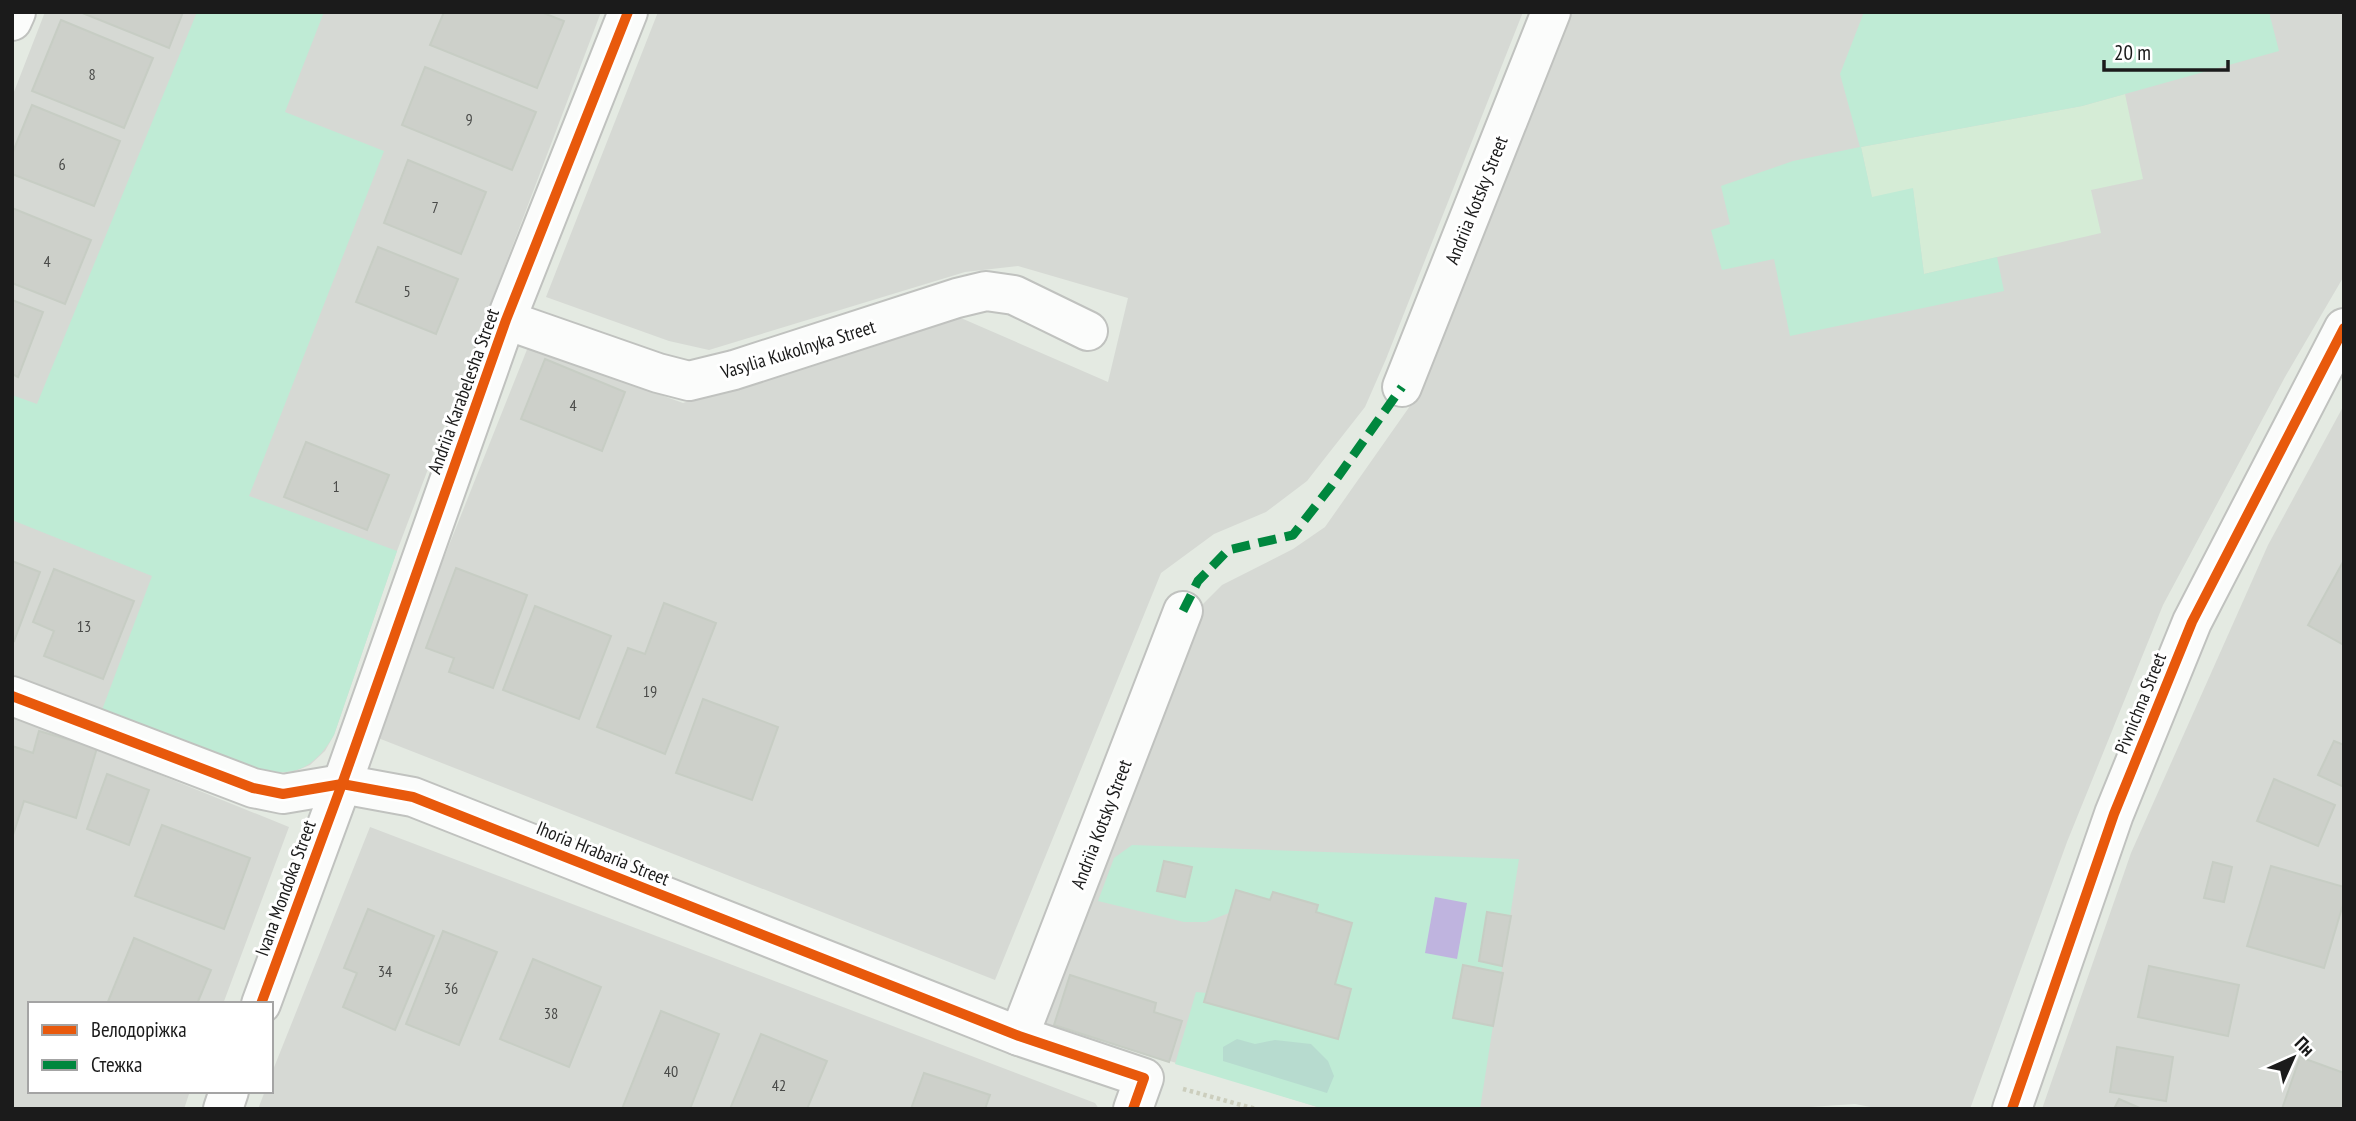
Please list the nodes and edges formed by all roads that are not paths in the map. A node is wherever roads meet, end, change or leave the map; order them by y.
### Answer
1 (16, 12) edge
2 (628, 12) edge
3 (1551, 12) edge
4 (12, 21) edge
5 (506, 320) junction
6 (2344, 328) edge
7 (1088, 331) dead end
8 (1402, 387) dead end
9 (1183, 611) dead end
10 (12, 696) edge
11 (342, 785) junction
12 (262, 1002) edge
13 (1018, 1036) junction
14 (1138, 1093) edge
15 (2012, 1109) edge

1 - 4 street
2 - 5 street, Andriia Karabelesha Street
3 - 8 street, Andriia Kotsky Street
5 - 7 street, Vasylia Kukolnyka Street
5 - 11 street, Andriia Karabelesha Street
6 - 15 street, Pivnichna Street
9 - 13 street, Andriia Kotsky Street
10 - 11 street, Ihoria Hrabaria Street
11 - 12 street, Ivana Mondoka Street
11 - 13 street, Ihoria Hrabaria Street
13 - 14 street, Ihoria Hrabaria Street

